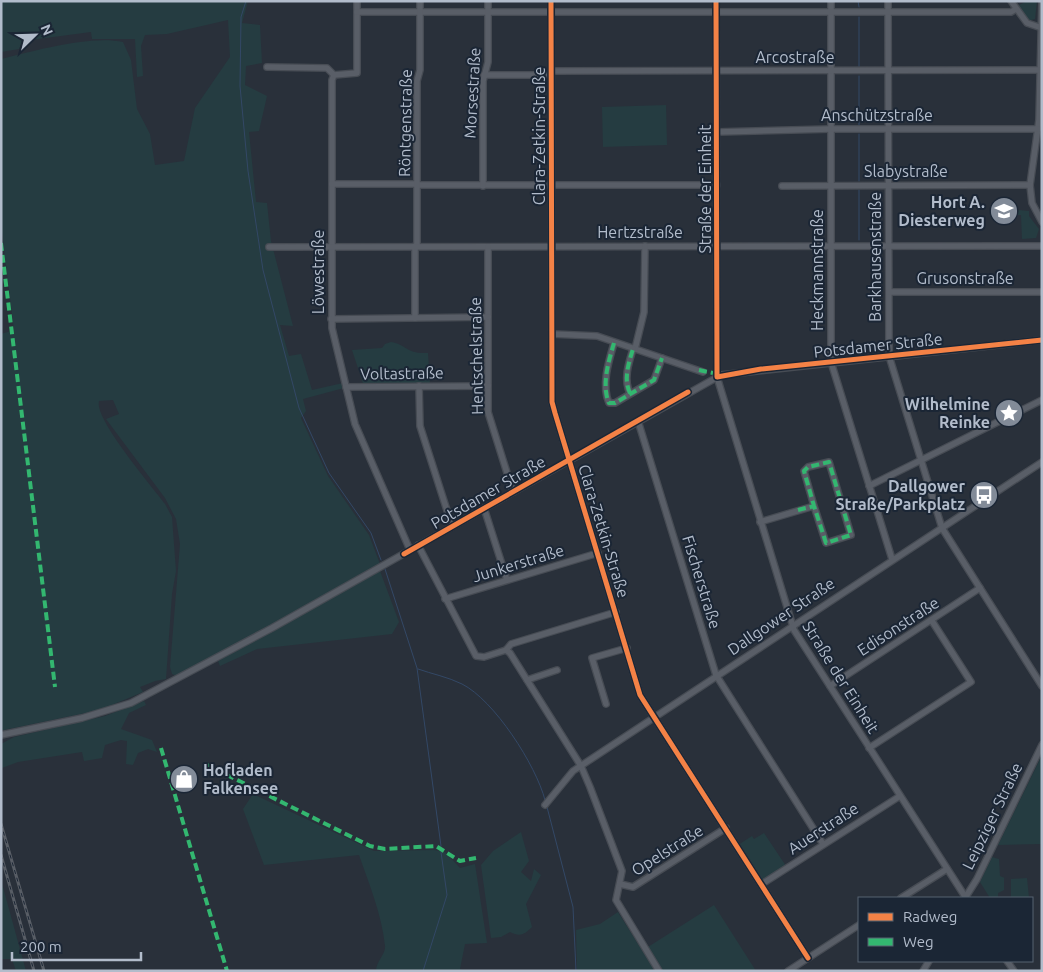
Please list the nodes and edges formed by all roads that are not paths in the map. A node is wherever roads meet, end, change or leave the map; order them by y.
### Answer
1 (357, 1) edge
2 (420, 1) edge
3 (488, 1) edge
4 (551, 1) edge
5 (716, 1) edge
6 (831, 1) edge
7 (888, 1) edge
8 (1011, 1) edge
9 (1042, 1) edge
10 (1016, 9) junction
11 (488, 11) junction
12 (357, 12) junction
13 (420, 12) junction
14 (551, 12) junction
15 (716, 12) junction
16 (831, 12) junction
17 (888, 13) junction
18 (1040, 27) junction
19 (267, 67) dead end
20 (1039, 70) junction
21 (717, 71) junction
22 (831, 71) junction
23 (888, 71) junction
24 (551, 73) junction
25 (334, 75) junction
26 (484, 75) junction
27 (831, 129) junction
28 (888, 129) junction
29 (1038, 129) junction
30 (717, 132) junction
31 (332, 184) junction
32 (417, 184) junction
33 (831, 185) junction
34 (888, 185) junction
35 (1030, 185) junction
36 (483, 186) junction
37 (552, 186) junction
38 (717, 186) junction
39 (782, 186) dead end
40 (1042, 222) edge
41 (888, 245) junction
42 (416, 246) junction
43 (488, 246) junction
44 (552, 246) junction
45 (645, 246) junction
46 (718, 246) junction
47 (830, 246) junction
48 (1042, 246) edge
49 (269, 247) dead end
50 (332, 247) junction
51 (889, 292) junction
52 (1042, 292) edge
53 (488, 317) junction
54 (332, 318) junction
55 (416, 318) junction
56 (552, 334) junction
57 (1042, 340) edge
58 (614, 343) junction
59 (634, 349) junction
60 (889, 356) junction
61 (662, 358) junction
62 (831, 362) junction
63 (703, 372) dead end
64 (717, 377) junction
65 (419, 386) junction
66 (488, 386) junction
67 (346, 387) junction
68 (630, 393) junction
69 (1042, 400) edge
70 (638, 421) junction
71 (569, 460) junction
72 (921, 460) junction
73 (1042, 462) edge
74 (869, 486) junction
75 (513, 492) junction
76 (814, 506) junction
77 (484, 508) junction
78 (760, 522) junction
79 (452, 526) junction
80 (942, 528) junction
81 (418, 545) junction
82 (410, 550) junction
83 (598, 553) junction
84 (892, 559) junction
85 (507, 580) junction
86 (980, 588) junction
87 (445, 599) junction
88 (616, 612) junction
89 (932, 621) junction
90 (792, 625) junction
91 (626, 648) junction
92 (506, 650) junction
93 (557, 670) dead end
94 (716, 675) junction
95 (527, 680) junction
96 (830, 686) junction
97 (1042, 686) edge
98 (606, 704) dead end
99 (654, 717) junction
100 (1, 736) edge
101 (1042, 745) edge
102 (868, 748) junction
103 (581, 766) junction
104 (900, 796) junction
105 (545, 805) dead end
106 (726, 828) junction
107 (823, 844) junction
108 (948, 869) junction
109 (620, 884) junction
110 (762, 884) junction
111 (903, 897) edge
112 (964, 897) edge
113 (966, 897) edge
114 (858, 926) edge
115 (808, 958) junction
116 (659, 971) edge
117 (788, 971) edge

1 - 12 street
2 - 13 street, Röntgenstraße
3 - 11 street, Morsestraße
4 - 14 street, Clara-Zetkin-Straße
5 - 15 street, Straße der Einheit
6 - 16 street, Heckmannstraße
7 - 17 street, Barkhausenstraße
8 - 10 street
9 - 18 street
10 - 17 street
10 - 18 street
11 - 13 street
11 - 14 street
11 - 26 street, Morsestraße
12 - 13 street
12 - 25 street
13 - 32 street, Röntgenstraße
14 - 15 street
14 - 24 street, Clara-Zetkin-Straße
15 - 16 street
15 - 21 street, Straße der Einheit
16 - 17 street
16 - 22 street, Heckmannstraße
17 - 23 street, Barkhausenstraße
18 - 20 street
19 - 25 street
20 - 23 street, Arcostraße
20 - 29 street
21 - 22 street, Arcostraße
21 - 24 street, Arcostraße
21 - 30 street, Straße der Einheit
22 - 23 street, Arcostraße
22 - 27 street, Heckmannstraße
23 - 28 street, Barkhausenstraße
24 - 26 street, Arcostraße
24 - 37 street, Clara-Zetkin-Straße
25 - 31 street, Löwestraße
26 - 36 street, Morsestraße
27 - 28 street, Anschützstraße
27 - 30 street, Anschützstraße
27 - 33 street, Heckmannstraße
28 - 29 street, Anschützstraße
28 - 34 street, Barkhausenstraße
29 - 35 street
30 - 38 street, Straße der Einheit
31 - 32 street
31 - 50 street, Löwestraße
32 - 36 street
32 - 42 street, Röntgenstraße
33 - 34 street, Slabystraße
33 - 39 street, Slabystraße
33 - 47 street, Heckmannstraße
34 - 35 street, Slabystraße
34 - 41 street, Barkhausenstraße
35 - 40 street
36 - 37 street
37 - 38 street
37 - 44 street, Clara-Zetkin-Straße
38 - 46 street, Straße der Einheit
41 - 47 street, Hertzstraße
41 - 48 street, Hertzstraße
41 - 51 street, Barkhausenstraße
42 - 43 street, Hertzstraße
42 - 50 street, Hertzstraße
42 - 55 street, Röntgenstraße
43 - 44 street, Hertzstraße
43 - 53 street, Hentschelstraße
44 - 45 street, Hertzstraße
44 - 56 street, Clara-Zetkin-Straße
45 - 46 street, Hertzstraße
45 - 59 street
46 - 47 street, Hertzstraße
46 - 64 street, Straße der Einheit
47 - 62 street, Heckmannstraße
49 - 50 street, Hertzstraße
50 - 54 street, Löwestraße
51 - 52 street, Grusonstraße
51 - 60 street, Barkhausenstraße
53 - 55 street
53 - 66 street, Hentschelstraße
54 - 55 street
54 - 67 street, Löwestraße
56 - 58 street
56 - 71 street, Clara-Zetkin-Straße
57 - 60 street, Potsdamer Straße
58 - 59 street
58 - 68 street
59 - 61 street
59 - 68 street
60 - 62 street, Potsdamer Straße
60 - 72 street, Barkhausenstraße
61 - 63 street
61 - 68 street
62 - 64 street, Potsdamer Straße
62 - 74 street, Heckmannstraße
64 - 70 street, Potsdamer Straße
64 - 78 street, Straße der Einheit
65 - 66 street, Voltastraße
65 - 67 street, Voltastraße
65 - 79 street
66 - 75 street, Hentschelstraße
67 - 82 street, Löwestraße
69 - 72 street
70 - 71 street, Potsdamer Straße
70 - 94 street, Fischerstraße
71 - 75 street, Potsdamer Straße
71 - 83 street, Clara-Zetkin-Straße
72 - 74 street
72 - 80 street, Barkhausenstraße
73 - 80 street, Dallgower Straße
74 - 84 street, Heckmannstraße
75 - 77 street, Potsdamer Straße
76 - 76 street
76 - 78 street
77 - 79 street, Potsdamer Straße
77 - 85 street
78 - 90 street, Straße der Einheit
79 - 81 street, Potsdamer Straße
80 - 84 street, Dallgower Straße
80 - 86 street, Barkhausenstraße
81 - 82 street, Potsdamer Straße
81 - 87 street
82 - 100 street, Potsdamer Straße
83 - 85 street, Junkerstraße
83 - 88 street, Clara-Zetkin-Straße
84 - 90 street, Dallgower Straße
85 - 87 street, Junkerstraße
86 - 89 street, Edisonstraße
86 - 97 street, Barkhausenstraße
87 - 92 street
88 - 91 street, Clara-Zetkin-Straße
88 - 92 street
89 - 96 street, Edisonstraße
89 - 102 street
90 - 94 street, Dallgower Straße
90 - 96 street, Straße der Einheit
91 - 98 street
91 - 99 street, Clara-Zetkin-Straße
92 - 95 street
93 - 95 street
94 - 99 street, Dallgower Straße
94 - 107 street, Fischerstraße
95 - 103 street
96 - 102 street, Straße der Einheit
99 - 103 street, Dallgower Straße
99 - 106 street, Clara-Zetkin-Straße
101 - 113 street, Leipziger Straße
102 - 104 street, Straße der Einheit
103 - 105 street, Dallgower Straße
103 - 109 street
104 - 107 street, Auerstraße
104 - 108 street, Straße der Einheit
106 - 109 street, Opelstraße
106 - 110 street, Clara-Zetkin-Straße
107 - 110 street, Auerstraße
108 - 111 street
108 - 112 street, Straße der Einheit
109 - 116 street
110 - 115 street, Clara-Zetkin-Straße
114 - 115 street
115 - 117 street

